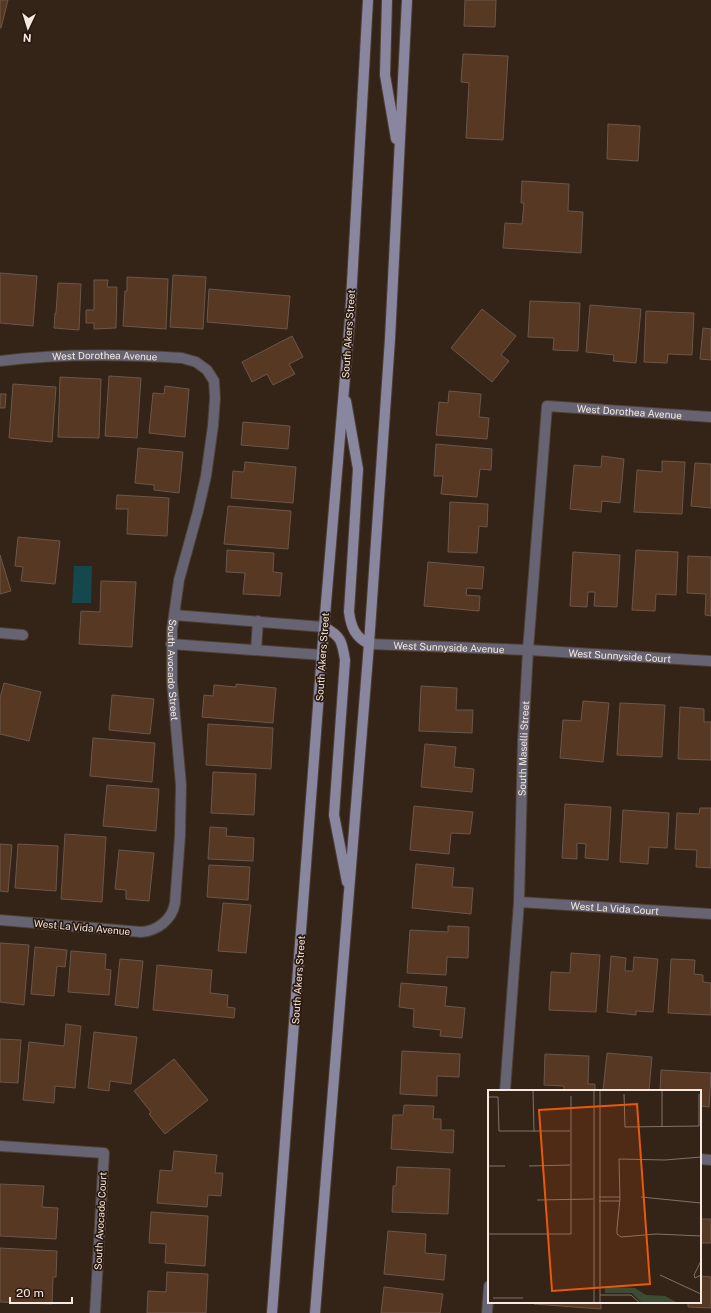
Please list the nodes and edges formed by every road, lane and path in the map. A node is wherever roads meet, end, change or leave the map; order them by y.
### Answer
1 (368, 0) edge
2 (387, 0) edge
3 (407, 0) edge
4 (399, 157) junction
5 (0, 361) edge
6 (207, 370) joint
7 (344, 388) junction
8 (547, 406) joint
9 (711, 417) edge
10 (174, 615) junction
11 (258, 622) junction
12 (324, 627) junction
13 (0, 633) edge
14 (23, 635) dead end
15 (171, 644) junction
16 (369, 644) junction
17 (256, 650) junction
18 (528, 650) junction
19 (322, 656) junction
20 (711, 661) edge
21 (349, 896) junction
22 (519, 902) junction
23 (711, 914) edge
24 (0, 920) edge
25 (163, 923) joint
26 (505, 1090) edge
27 (0, 1146) edge
28 (701, 1159) edge
29 (711, 1160) edge
30 (488, 1300) edge
31 (95, 1313) edge
32 (272, 1313) edge
33 (315, 1313) edge
34 (487, 1313) edge

1 - 7 main road, South Akers Street
2 - 4 main road
3 - 4 main road
4 - 16 main road
5 - 6 street, West Dorothea Avenue
6 - 10 street, South Avocado Street
7 - 12 main road, South Akers Street
7 - 16 main road
8 - 9 street, West Dorothea Avenue
8 - 18 street, South Maselli Street
10 - 11 street
10 - 15 street, South Avocado Street
11 - 12 street
11 - 17 street
12 - 19 main road, South Akers Street
12 - 21 main road
13 - 14 street
15 - 17 street
15 - 25 street, South Avocado Street
16 - 18 street, West Sunnyside Avenue
16 - 21 main road
17 - 19 street
18 - 20 street, West Sunnyside Court
18 - 22 street, South Maselli Street
19 - 32 main road, South Akers Street
21 - 33 main road
22 - 23 street, West La Vida Court
22 - 26 street, South Maselli Street
24 - 25 street, West La Vida Avenue
27 - 31 street, South Avocado Court
28 - 29 street
30 - 34 street

